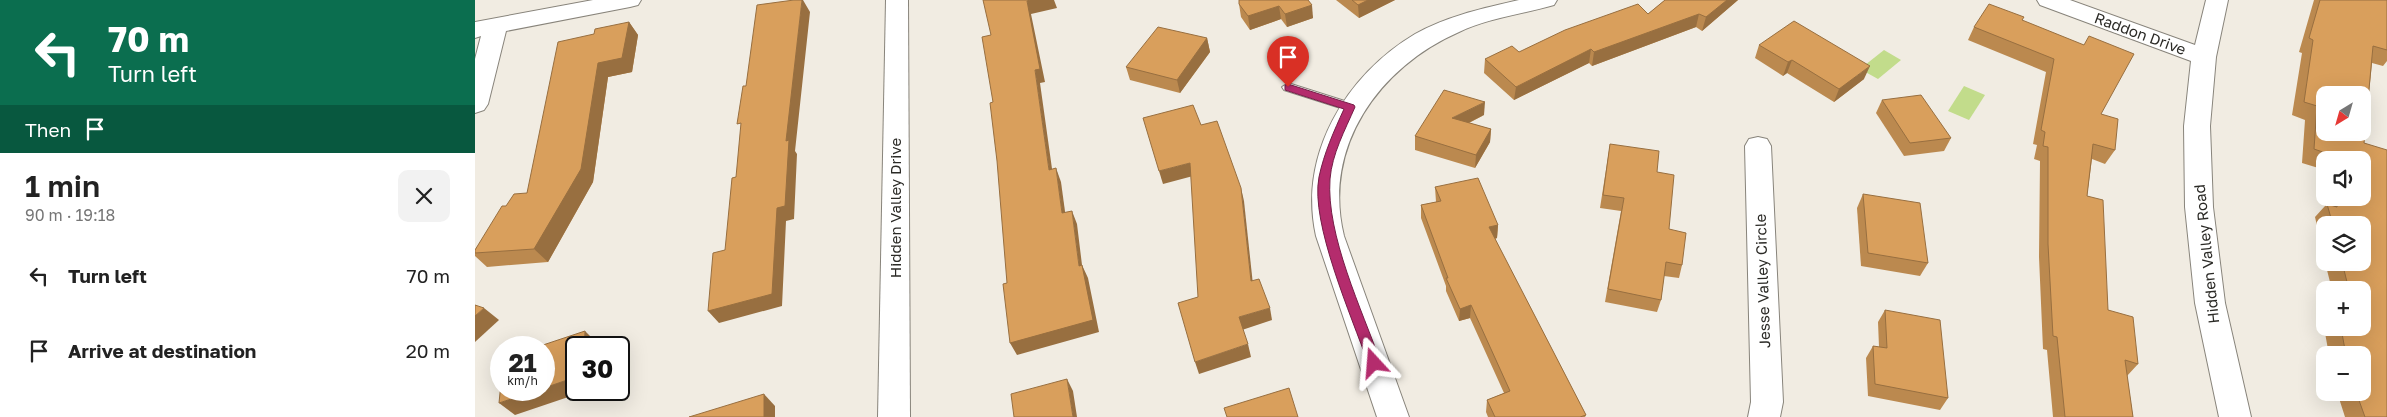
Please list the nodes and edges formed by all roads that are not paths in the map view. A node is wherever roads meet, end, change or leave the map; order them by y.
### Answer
1 (630, 0) edge
2 (897, 0) edge
3 (1546, 0) edge
4 (2048, 0) edge
5 (2217, 0) edge
6 (486, 27) edge
7 (2204, 57) junction
8 (1288, 87) dead end
9 (475, 104) edge
10 (1350, 107) junction
11 (1758, 146) dead end
12 (894, 417) edge
13 (1393, 417) edge
14 (1764, 417) edge
15 (2235, 417) edge

1 - 6 street
2 - 12 street, Hidden Valley Drive
3 - 10 street
4 - 7 street, Raddon Drive
5 - 7 street, Hidden Valley Road
6 - 9 street
7 - 15 street, Hidden Valley Road
8 - 10 lane
10 - 13 street
11 - 14 street, Jesse Valley Circle

